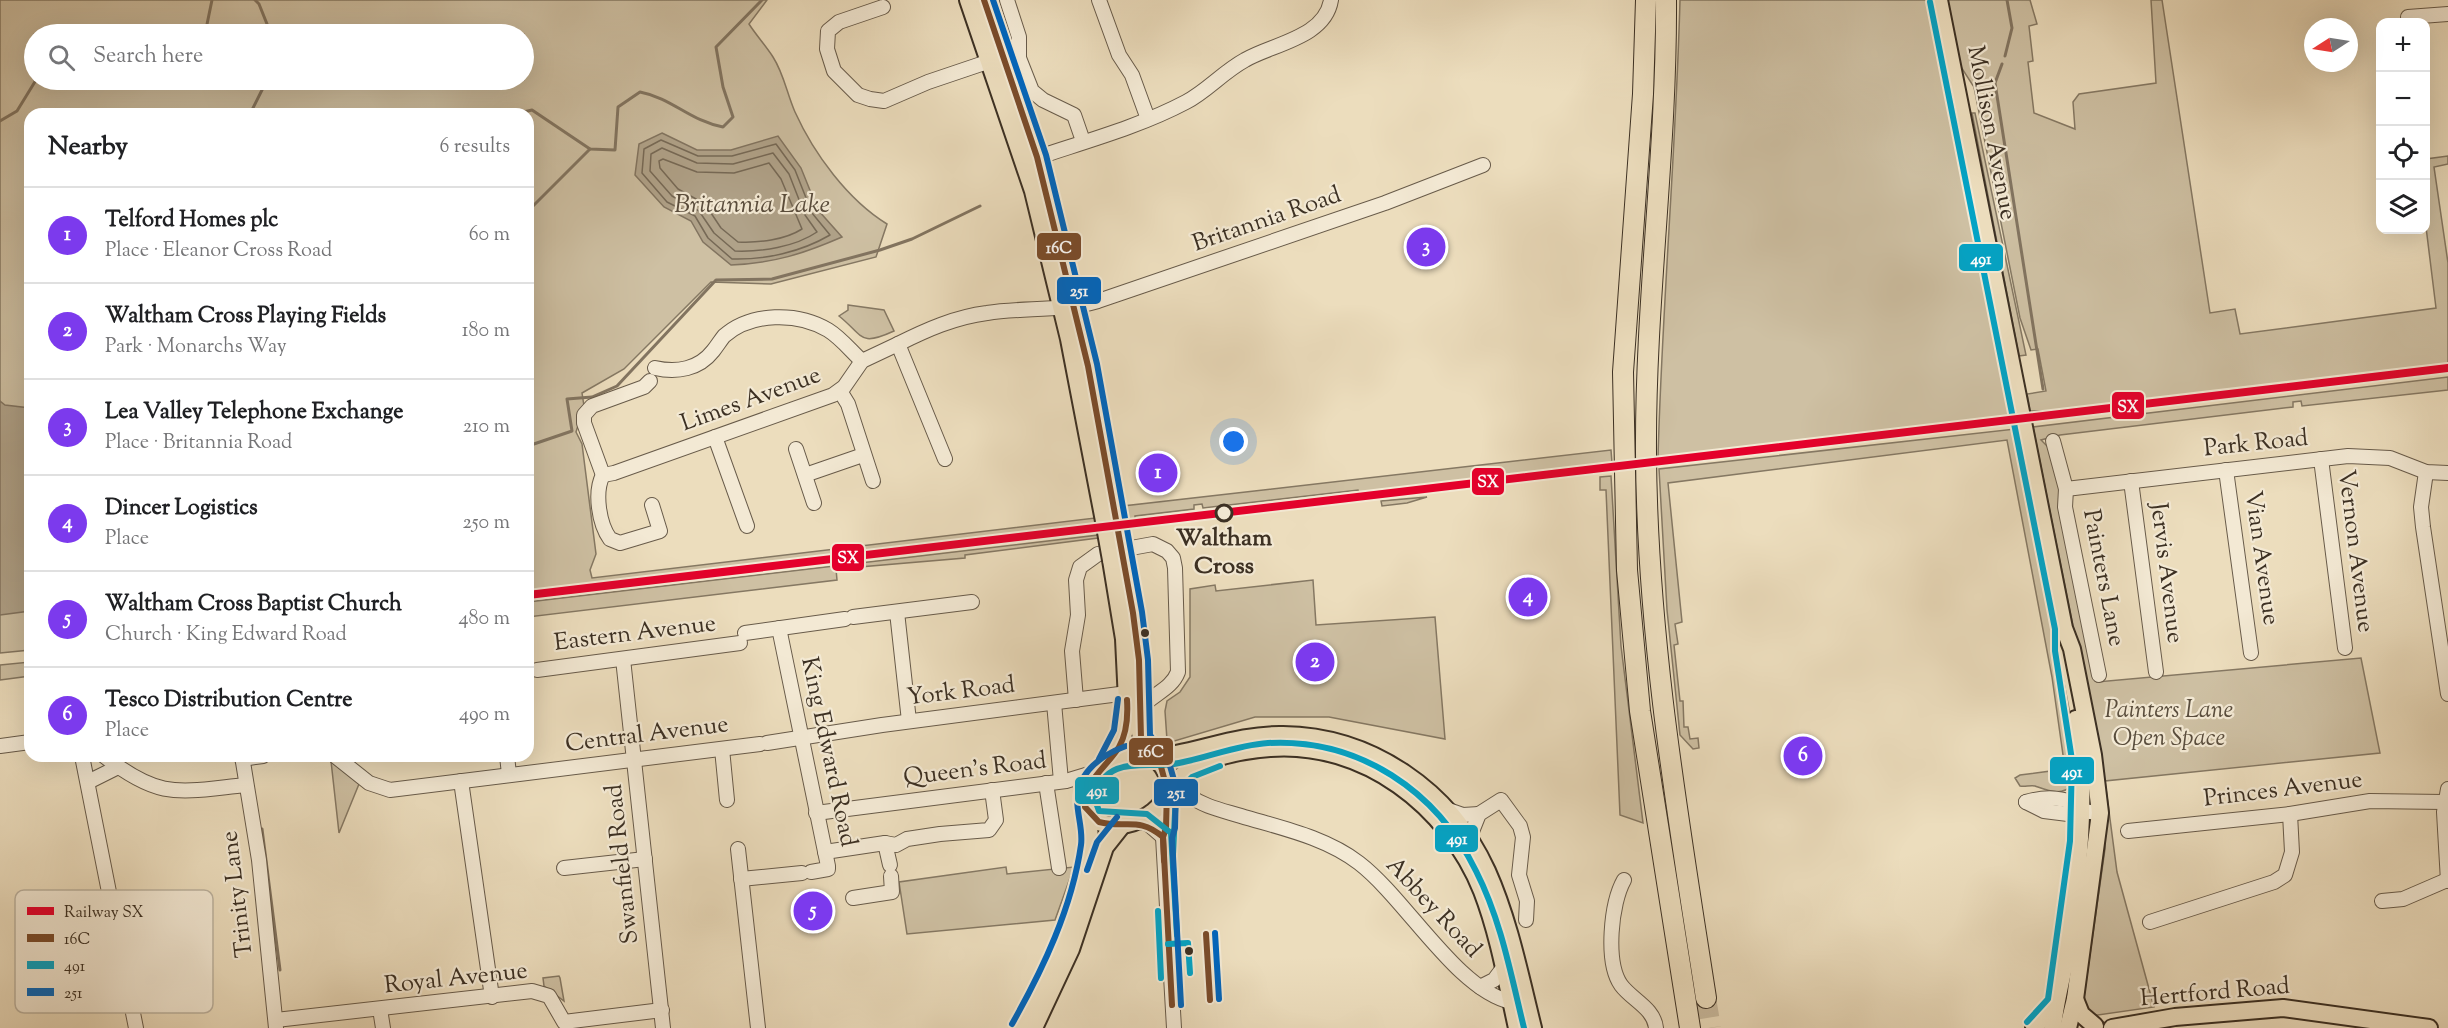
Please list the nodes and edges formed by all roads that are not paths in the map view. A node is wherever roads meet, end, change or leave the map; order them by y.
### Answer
1 (968, 0) edge
2 (984, 0) edge
3 (1007, 0) edge
4 (1100, 0) edge
5 (1331, 0) edge
6 (1646, 0) edge
7 (1666, 0) edge
8 (1939, 0) edge
9 (883, 7) dead end
10 (2448, 14) edge
11 (2408, 17) dead end
12 (996, 59) junction
13 (1148, 119) junction
14 (1083, 141) junction
15 (1030, 159) junction
16 (1483, 165) dead end
17 (1068, 308) junction
18 (898, 344) junction
19 (862, 361) junction
20 (840, 391) junction
21 (715, 437) junction
22 (2053, 441) dead end
23 (796, 449) dead end
24 (863, 455) junction
25 (945, 459) dead end
26 (2320, 459) junction
27 (2226, 470) junction
28 (2426, 472) junction
29 (2448, 473) edge
30 (603, 475) junction
31 (805, 475) junction
32 (873, 481) dead end
33 (2131, 481) junction
34 (2066, 489) junction
35 (814, 503) dead end
36 (652, 505) dead end
37 (747, 526) dead end
38 (1116, 556) junction
39 (972, 602) dead end
40 (897, 612) junction
41 (779, 628) junction
42 (2064, 628) junction
43 (2345, 648) dead end
44 (2251, 653) dead end
45 (623, 659) junction
46 (537, 670) dead end
47 (2156, 672) dead end
48 (2099, 675) dead end
49 (1140, 677) junction
50 (1164, 689) junction
51 (1127, 693) junction
52 (2448, 694) edge
53 (1076, 700) junction
54 (1054, 703) junction
55 (1140, 709) junction
56 (909, 721) junction
57 (800, 737) junction
58 (24, 743) edge
59 (0, 746) edge
60 (722, 749) junction
61 (1153, 758) junction
62 (634, 759) junction
63 (83, 762) edge
64 (112, 762) edge
65 (243, 762) edge
66 (343, 762) edge
67 (508, 762) edge
68 (118, 767) junction
69 (1103, 767) junction
70 (509, 774) junction
71 (461, 781) junction
72 (1061, 781) junction
73 (88, 782) junction
74 (1046, 783) junction
75 (246, 785) junction
76 (992, 790) junction
77 (1166, 794) junction
78 (1187, 794) dead end
79 (2446, 795) edge
80 (728, 800) dead end
81 (1446, 809) junction
82 (2072, 809) junction
83 (816, 813) junction
84 (2100, 813) junction
85 (1089, 814) junction
86 (1479, 814) junction
87 (2290, 814) junction
88 (1130, 822) junction
89 (2128, 831) dead end
90 (1163, 837) junction
91 (1469, 839) junction
92 (885, 843) junction
93 (738, 849) dead end
94 (825, 852) junction
95 (645, 859) junction
96 (564, 868) dead end
97 (1059, 868) dead end
98 (741, 879) junction
99 (1624, 880) dead end
100 (2448, 881) edge
101 (109, 890) edge
102 (853, 898) dead end
103 (2382, 901) dead end
104 (1526, 920) dead end
105 (2150, 922) dead end
106 (1503, 968) junction
107 (1480, 987) junction
108 (492, 997) junction
109 (1706, 998) tunnel mouth
110 (2075, 999) junction
111 (1510, 1002) junction
112 (2056, 1003) junction
113 (380, 1009) junction
114 (662, 1010) junction
115 (133, 1013) edge
116 (2176, 1022) edge
117 (2361, 1022) edge
118 (276, 1024) edge
119 (564, 1025) edge
120 (2098, 1027) edge
121 (136, 1028) edge
122 (383, 1028) edge
123 (663, 1028) edge
124 (758, 1028) edge
125 (1020, 1028) edge
126 (1034, 1028) edge
127 (1174, 1028) edge
128 (1517, 1028) edge
129 (1533, 1028) edge
130 (1656, 1028) edge
131 (1690, 1028) edge
132 (2034, 1028) edge
133 (2053, 1028) edge
134 (2068, 1028) edge
135 (2429, 1028) edge

1 - 12 main road
2 - 12 main road
3 - 14 street
4 - 13 street
5 - 13 street
6 - 131 highway
7 - 109 highway
8 - 42 main road, Mollison Avenue
9 - 12 street
10 - 11 street
12 - 15 main road
13 - 14 street
14 - 15 street
15 - 17 main road
16 - 17 street, Britannia Road
17 - 18 street, Britannia Road
17 - 38 main road, bridge
18 - 19 street, Limes Avenue
18 - 25 street
19 - 20 street, Limes Avenue
19 - 30 street
20 - 21 street, Limes Avenue
20 - 24 street
21 - 30 street, Limes Avenue
21 - 37 street
22 - 34 street, Painters Lane
23 - 31 street
24 - 31 street
24 - 32 street
26 - 27 street, Park Road
26 - 28 street, Park Road
26 - 43 street, Vernon Avenue
27 - 33 street, Park Road
27 - 44 street, Vian Avenue
28 - 29 street, Park Road
28 - 52 street
30 - 36 street
31 - 35 street
33 - 34 street, Park Road
33 - 47 street, Jervis Avenue
34 - 48 street, Painters Lane
38 - 49 main road
38 - 50 street
38 - 51 main road
38 - 53 street
39 - 40 street, Eastern Avenue
40 - 41 street, Eastern Avenue
40 - 56 street
41 - 45 street, Eastern Avenue
41 - 57 street, King Edward Road
42 - 82 main road, Mollison Avenue
42 - 84 main road, Mollison Avenue
45 - 46 street, Eastern Avenue
45 - 62 street, Swanfield Road
49 - 50 street
49 - 55 main road
50 - 55 street
51 - 53 street, York Road
51 - 69 main road
53 - 54 street, York Road
54 - 56 street, York Road
54 - 72 street, Queen's Road
55 - 61 main road
56 - 57 street, York Road
57 - 60 street, Central Avenue
57 - 83 street, King Edward Road
58 - 59 street
60 - 62 street, Central Avenue
60 - 80 street
61 - 69 main road
61 - 77 main road
61 - 81 main road
62 - 70 street, Central Avenue
62 - 95 street, Swanfield Road
63 - 73 street
64 - 68 street
65 - 75 street, Trinity Lane
66 - 71 street, Central Avenue
67 - 70 street
68 - 73 street
68 - 75 street
69 - 72 street
69 - 85 main road
70 - 71 street, Central Avenue
71 - 108 street
72 - 74 street, Queen's Road
73 - 101 street
74 - 76 street, Queen's Road
74 - 97 street
75 - 118 street, Trinity Lane
76 - 83 street, Queen's Road
76 - 92 street
77 - 88 main road
77 - 90 street
77 - 106 main road
78 - 107 street, Abbey Road
79 - 87 street, Princes Avenue
79 - 100 street
81 - 86 street
81 - 91 main road
82 - 84 street
82 - 112 main road, Mollison Avenue
83 - 94 street, King Edward Road
84 - 110 main road, Mollison Avenue
85 - 88 main road
85 - 125 main road
86 - 91 street
86 - 104 street
87 - 89 street, Princes Avenue
87 - 105 street
88 - 90 street
88 - 126 main road
90 - 127 street
91 - 129 main road
92 - 94 street
92 - 102 street
93 - 98 street
94 - 98 street, King Edward Road
95 - 96 street
95 - 114 street, Swanfield Road
98 - 124 street
99 - 130 street
100 - 103 street
106 - 107 street, Abbey Road
106 - 111 main road
107 - 111 street, Abbey Road
108 - 113 street, Royal Avenue
108 - 119 street, Royal Avenue
110 - 120 main road
110 - 134 main road, Mollison Avenue
111 - 128 main road
112 - 132 main road
112 - 133 main road, Mollison Avenue
113 - 118 street, Royal Avenue
113 - 122 street
114 - 119 street, Royal Avenue
114 - 123 street, Swanfield Road
115 - 121 street
116 - 117 main road, Hertford Road
116 - 120 main road, Hertford Road
117 - 135 main road, Hertford Road

